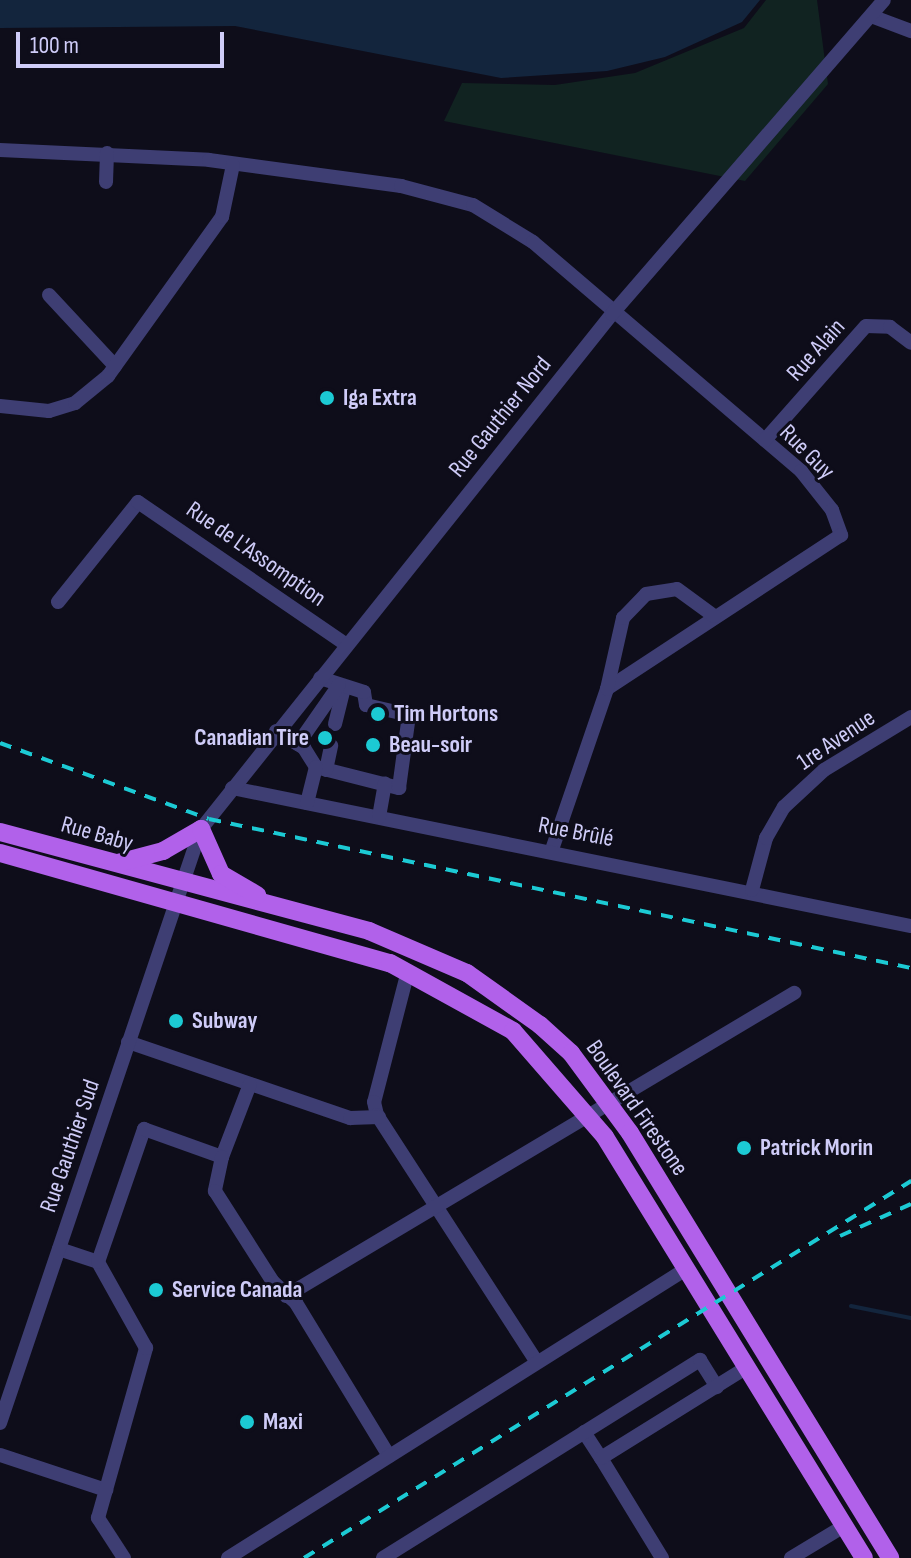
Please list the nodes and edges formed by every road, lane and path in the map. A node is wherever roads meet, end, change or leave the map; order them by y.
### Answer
1 (884, 0) edge
2 (871, 16) junction
3 (911, 31) edge
4 (0, 150) edge
5 (107, 153) junction
6 (233, 165) junction
7 (106, 182) dead end
8 (49, 295) dead end
9 (612, 314) junction
10 (911, 343) edge
11 (115, 366) junction
12 (0, 406) edge
13 (765, 440) junction
14 (58, 602) dead end
15 (714, 616) junction
16 (347, 645) junction
17 (320, 678) junction
18 (342, 686) junction
19 (607, 689) junction
20 (911, 717) edge
21 (335, 724) dead end
22 (276, 731) junction
23 (298, 744) junction
24 (331, 746) dead end
25 (321, 769) junction
26 (392, 786) junction
27 (232, 788) junction
28 (307, 803) junction
29 (379, 817) junction
30 (201, 829) junction
31 (0, 832) edge
32 (552, 850) junction
33 (0, 853) edge
34 (112, 863) junction
35 (181, 883) junction
36 (752, 890) junction
37 (174, 904) junction
38 (319, 919) junction
39 (911, 926) edge
40 (408, 971) junction
41 (794, 993) dead end
42 (128, 1042) junction
43 (250, 1084) junction
44 (609, 1103) junction
45 (588, 1116) junction
46 (379, 1117) junction
47 (222, 1157) junction
48 (437, 1206) junction
49 (59, 1249) junction
50 (98, 1262) junction
51 (686, 1269) junction
52 (286, 1296) junction
53 (537, 1362) junction
54 (747, 1367) junction
55 (717, 1387) junction
56 (0, 1423) edge
57 (584, 1432) junction
58 (0, 1455) edge
59 (389, 1456) junction
60 (601, 1458) junction
61 (106, 1490) junction
62 (844, 1526) junction
63 (390, 1556) edge
64 (124, 1558) edge
65 (228, 1558) edge
66 (662, 1558) edge
67 (791, 1558) edge
68 (864, 1558) edge
69 (890, 1558) edge

1 - 2 street, Rue Gauthier Nord
2 - 3 street
2 - 9 street, Rue Gauthier Nord
4 - 5 street, Rue Guy
5 - 6 street, Rue Guy
5 - 7 street
6 - 9 street, Rue Guy
6 - 11 street
8 - 11 street
9 - 13 street, Rue Guy
9 - 16 street, Rue Gauthier Nord
10 - 13 street, Rue Alain
11 - 12 street
13 - 15 street, Rue Guy
14 - 16 street, Rue de L'Assomption
15 - 19 street, Rue Guy
15 - 19 street
16 - 17 street, Rue Gauthier Nord
17 - 18 street
17 - 22 street, Rue Gauthier Nord
18 - 21 street
18 - 23 street
18 - 26 street
19 - 32 street
20 - 36 street, 1re Avenue
22 - 23 street
22 - 27 street, Rue Gauthier Nord
23 - 25 street
24 - 25 street
25 - 26 street
25 - 28 street
26 - 29 street
27 - 28 street, Rue Brûlé
27 - 30 street, Rue Gauthier Nord
28 - 29 street, Rue Brûlé
29 - 32 street, Rue Brûlé
30 - 34 main road
30 - 35 street, Rue Gauthier Nord
30 - 38 main road
31 - 34 main road, Rue Baby
32 - 36 street, Rue Brûlé
33 - 37 main road, Rue Baby
34 - 35 main road, Rue Baby
35 - 37 street, Rue Gauthier Sud
35 - 38 main road, Boulevard Firestone
36 - 39 street, Rue Brûlé
37 - 40 main road, Boulevard Firestone
37 - 42 street, Rue Gauthier Sud
38 - 44 main road, Boulevard Firestone
40 - 45 main road, Boulevard Firestone
40 - 46 street
41 - 44 street
42 - 43 street
42 - 49 street, Rue Gauthier Sud
43 - 46 street
43 - 47 street
44 - 45 street
44 - 69 main road, Boulevard Firestone
45 - 48 street
45 - 51 main road, Boulevard Firestone
46 - 48 street
47 - 50 street
47 - 52 street
48 - 52 street
48 - 53 street
49 - 50 street
49 - 56 street, Rue Gauthier Sud
50 - 61 street
51 - 53 street
51 - 54 main road, Boulevard Firestone
52 - 59 street
53 - 59 street
54 - 55 street
54 - 62 main road, Boulevard Firestone
55 - 57 street
55 - 60 street
57 - 60 street
57 - 63 street
58 - 61 street
59 - 65 street
60 - 66 street
61 - 64 street
62 - 67 street
62 - 68 main road, Boulevard Firestone

